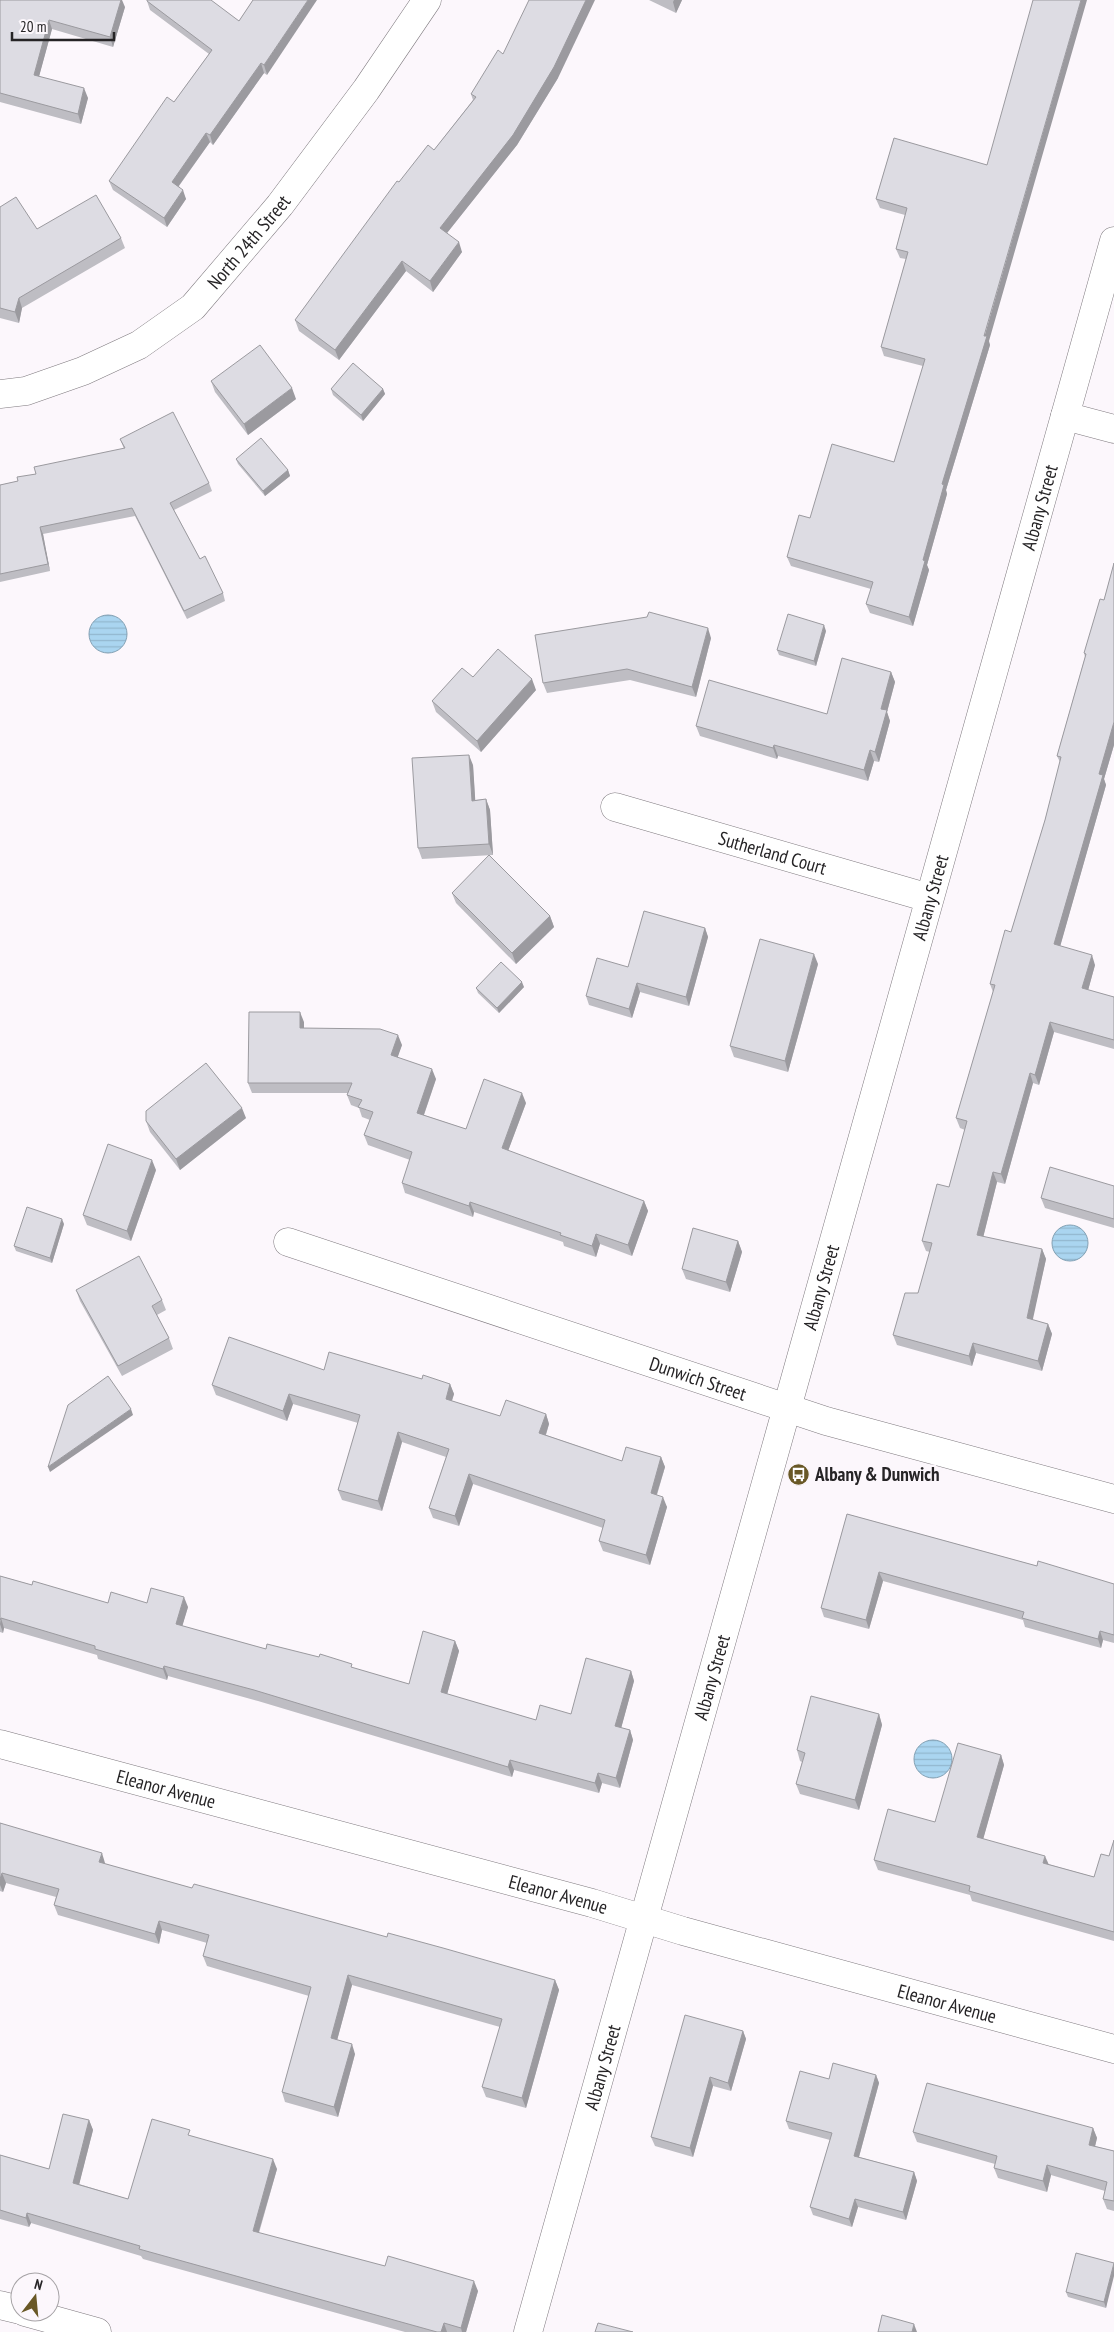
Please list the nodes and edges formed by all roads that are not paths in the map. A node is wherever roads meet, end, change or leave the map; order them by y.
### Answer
1 (427, 0) edge
2 (1114, 241) edge
3 (0, 394) edge
4 (1065, 416) junction
5 (1114, 429) edge
6 (615, 807) dead end
7 (929, 898) junction
8 (288, 1242) dead end
9 (786, 1408) junction
10 (1114, 1499) edge
11 (0, 1744) edge
12 (643, 1919) junction
13 (1114, 2049) edge
14 (60, 2322) edge
15 (97, 2332) edge
16 (528, 2332) edge

1 - 3 street, North 24th Street
2 - 4 street, Albany Street
4 - 5 street
4 - 7 street, Albany Street
6 - 7 street, Sutherland Court
7 - 9 street, Albany Street
8 - 9 street, Dunwich Street
9 - 10 street, Dunwich Street
9 - 12 street, Albany Street
11 - 12 street, Eleanor Avenue
12 - 13 street, Eleanor Avenue
12 - 16 street, Albany Street
14 - 15 street

